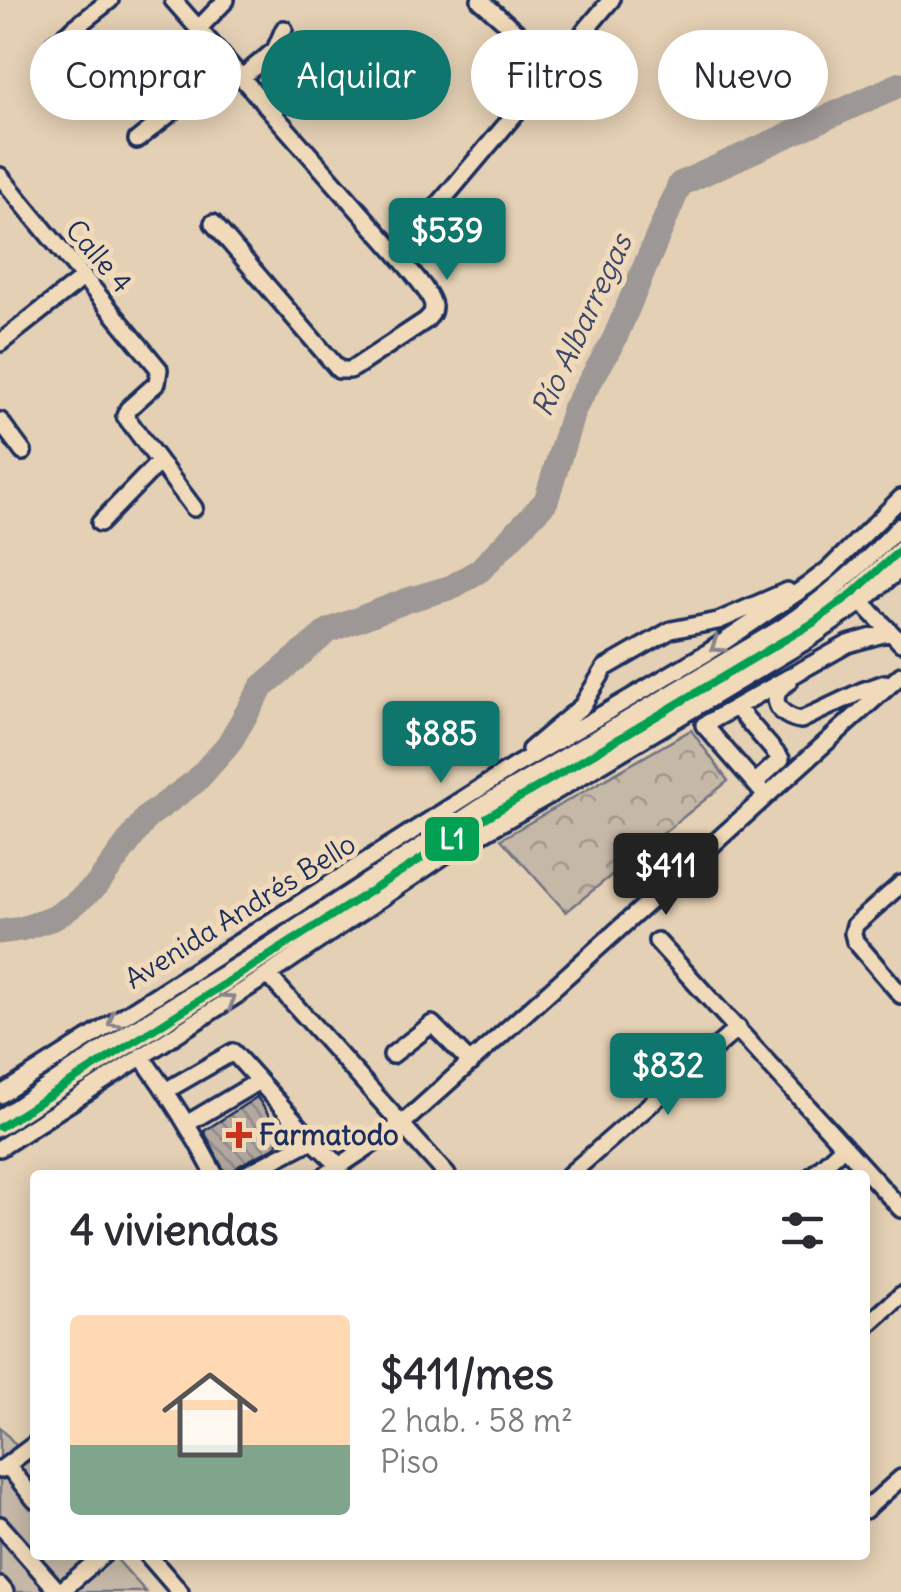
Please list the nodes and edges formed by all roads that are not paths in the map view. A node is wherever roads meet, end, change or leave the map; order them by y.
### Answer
1 (110, 0) edge
2 (174, 0) edge
3 (226, 0) edge
4 (480, 0) edge
5 (612, 0) edge
6 (198, 29) joint
7 (284, 29) dead end
8 (72, 30) edge
9 (514, 30) edge
10 (586, 30) edge
11 (241, 69) edge
12 (241, 78) edge
13 (166, 120) edge
14 (510, 120) edge
15 (137, 140) dead end
16 (0, 176) edge
17 (213, 222) dead end
18 (397, 254) junction
19 (84, 278) junction
20 (0, 343) edge
21 (0, 421) edge
22 (23, 452) dead end
23 (159, 462) junction
24 (901, 498) edge
25 (194, 508) dead end
26 (100, 523) dead end
27 (901, 526) edge
28 (901, 548) edge
29 (901, 568) edge
30 (830, 569) junction
31 (808, 586) junction
32 (852, 592) junction
33 (895, 638) edge
34 (846, 652) dead end
35 (898, 677) edge
36 (736, 707) junction
37 (514, 767) junction
38 (761, 789) junction
39 (901, 884) edge
40 (657, 941) dead end
41 (268, 974) junction
42 (901, 995) edge
43 (738, 1028) junction
44 (392, 1055) dead end
45 (141, 1056) junction
46 (471, 1064) junction
47 (259, 1082) junction
48 (167, 1090) junction
49 (0, 1095) edge
50 (0, 1118) edge
51 (188, 1123) junction
52 (402, 1124) junction
53 (0, 1127) edge
54 (312, 1140) junction
55 (844, 1147) junction
56 (0, 1148) edge
57 (212, 1170) edge
58 (255, 1170) edge
59 (332, 1170) edge
60 (334, 1170) edge
61 (443, 1170) edge
62 (575, 1170) edge
63 (819, 1170) edge
64 (865, 1170) edge
65 (870, 1175) edge
66 (901, 1208) edge
67 (899, 1299) edge
68 (870, 1323) edge
69 (30, 1448) edge
70 (3, 1467) edge
71 (901, 1478) edge
72 (30, 1495) edge
73 (870, 1506) edge
74 (0, 1524) edge
75 (30, 1559) edge
76 (31, 1560) edge
77 (152, 1560) edge
78 (83, 1561) edge
79 (0, 1586) edge
80 (5, 1592) edge
81 (59, 1592) edge
82 (180, 1592) edge

1 - 8 street
2 - 6 street
3 - 6 street
4 - 9 street
5 - 10 street
7 - 11 street
12 - 18 street
13 - 15 street
14 - 18 street
16 - 19 street, Calle 4
17 - 18 street
19 - 20 street
19 - 23 street, Calle 4
21 - 22 street
23 - 25 street
23 - 26 street
24 - 30 street, Avenida Andrés Bello
27 - 32 street
28 - 32 street
29 - 32 street
30 - 31 street, Avenida Andrés Bello
30 - 32 street
31 -> 37 street, Avenida Andrés Bello
31 - 37 street
32 - 33 street
32 - 41 street
32 - 50 street
32 - 53 street
33 - 36 street
34 - 35 street
35 - 38 street
36 - 38 street
36 - 38 street
37 -> 49 street, Avenida Andrés Bello
38 - 46 street
39 - 42 street
40 - 43 street
45 -> 41 street
41 - 52 street
43 - 55 street
43 - 62 street
44 - 46 street
45 - 48 street
45 - 56 street
46 - 52 street
47 - 48 street
47 - 51 street
47 - 54 street
48 - 51 street
51 - 57 street
52 - 60 street
52 - 61 street
54 - 58 street
54 - 59 street
55 - 63 street
55 - 64 street
65 - 66 street
67 - 68 street
69 - 70 street
70 - 72 street
71 - 73 street
74 - 75 street
76 - 81 street
77 - 82 street
78 - 81 street
79 - 80 street

